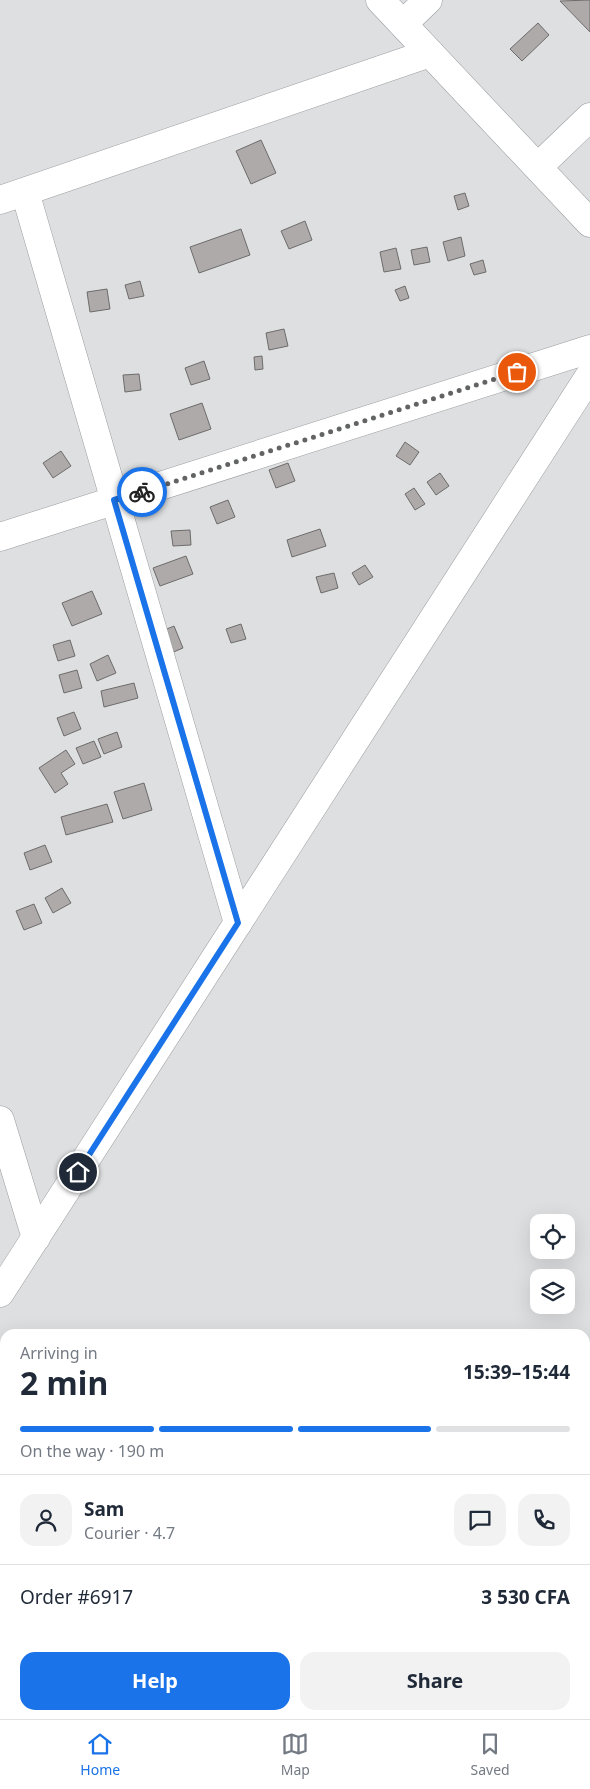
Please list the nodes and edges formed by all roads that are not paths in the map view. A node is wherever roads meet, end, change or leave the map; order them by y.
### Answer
1 (380, 0) edge
2 (428, 0) edge
3 (403, 24) junction
4 (430, 53) junction
5 (590, 117) edge
6 (538, 167) junction
7 (12, 196) edge
8 (590, 223) edge
9 (590, 349) edge
10 (590, 375) edge
11 (114, 500) junction
12 (0, 537) edge
13 (238, 923) junction
14 (0, 1120) edge
15 (36, 1238) junction
16 (0, 1293) edge

1 - 3 street
2 - 3 street
3 - 4 street
4 - 6 street
4 - 7 street
5 - 6 street
6 - 8 street
7 - 11 street
9 - 11 street
10 - 13 street
11 - 12 street
11 - 13 street
13 - 15 street
14 - 15 street
15 - 16 street

